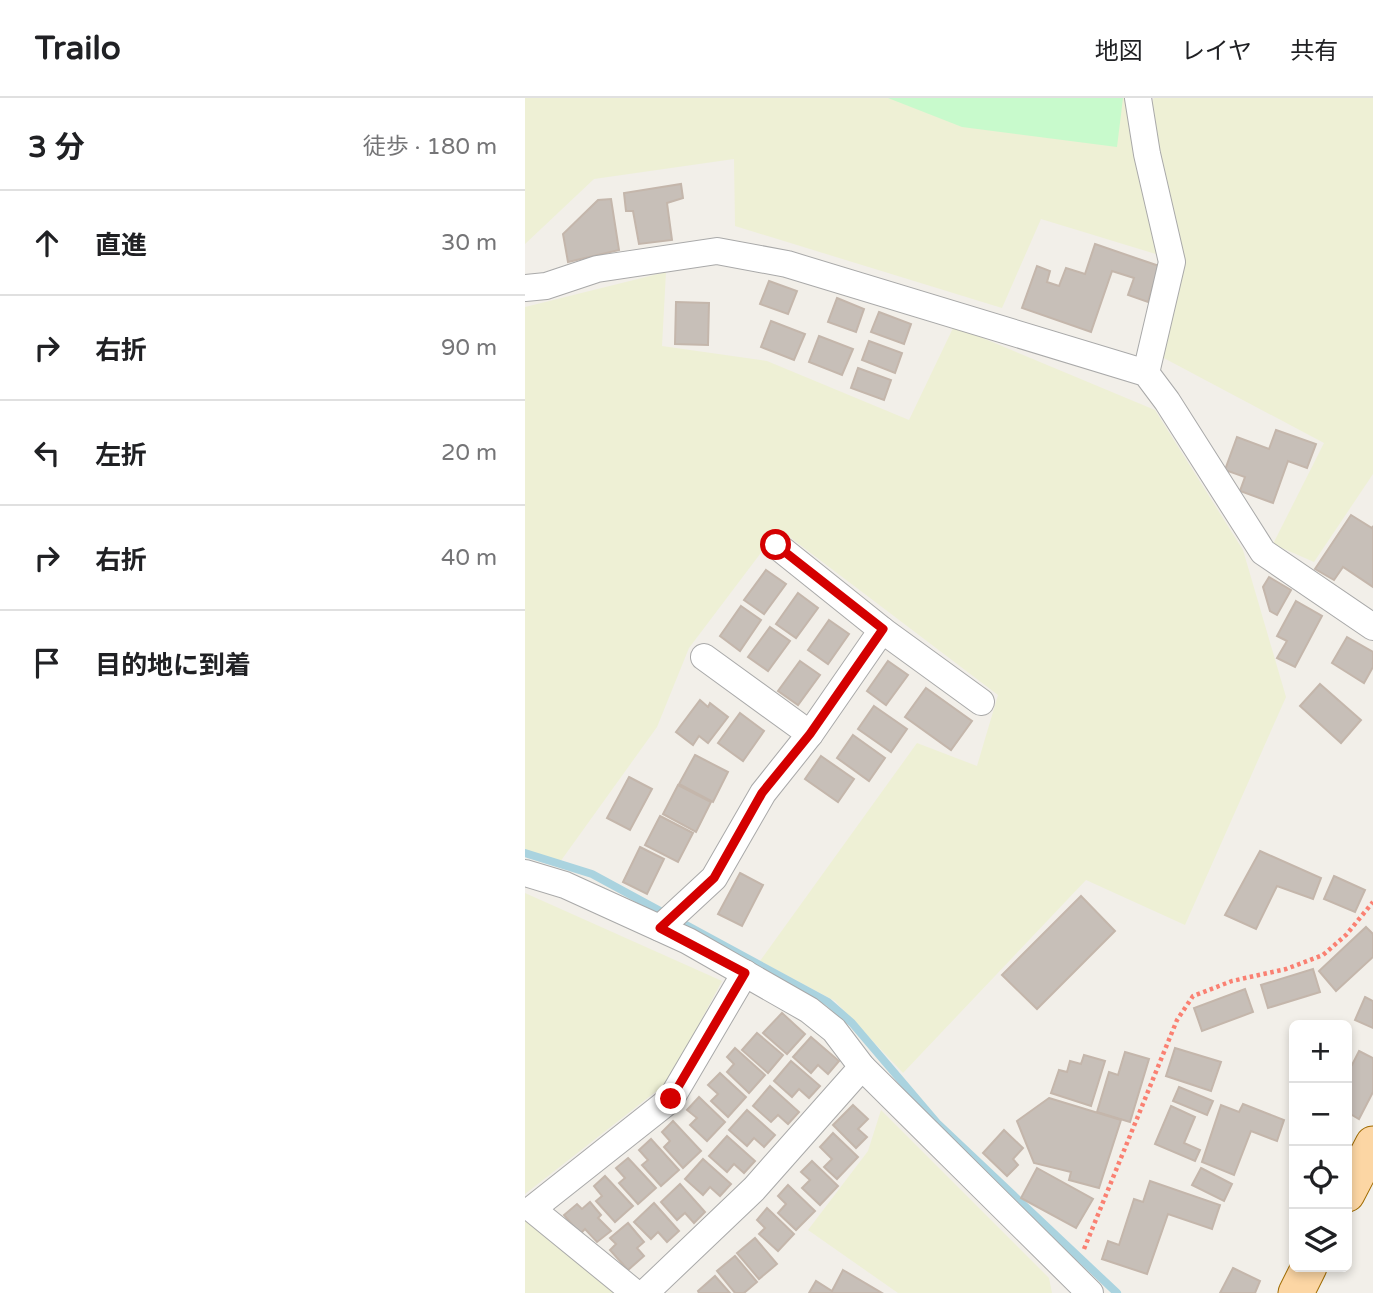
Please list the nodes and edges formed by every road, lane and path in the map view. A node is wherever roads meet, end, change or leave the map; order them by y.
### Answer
1 (1138, 98) edge
2 (525, 288) edge
3 (1146, 373) junction
4 (776, 545) dead end
5 (1373, 627) edge
6 (883, 629) junction
7 (704, 657) dead end
8 (981, 702) dead end
9 (810, 734) junction
10 (525, 873) edge
11 (1373, 902) edge
12 (660, 928) junction
13 (745, 973) junction
14 (862, 1067) junction
15 (1373, 1144) edge
16 (1352, 1185) edge
17 (1306, 1272) edge
18 (1083, 1288) edge
19 (635, 1293) edge
20 (645, 1293) edge
21 (1296, 1293) edge

1 - 3 street
2 - 3 street
3 - 5 street
4 - 6 street
6 - 8 street
6 - 9 street
7 - 9 street
9 - 12 street
10 - 12 street
11 - 18 path
12 - 13 street
13 - 14 street
13 - 19 street
14 - 18 street
14 - 20 street
15 - 16 main road
17 - 21 main road

